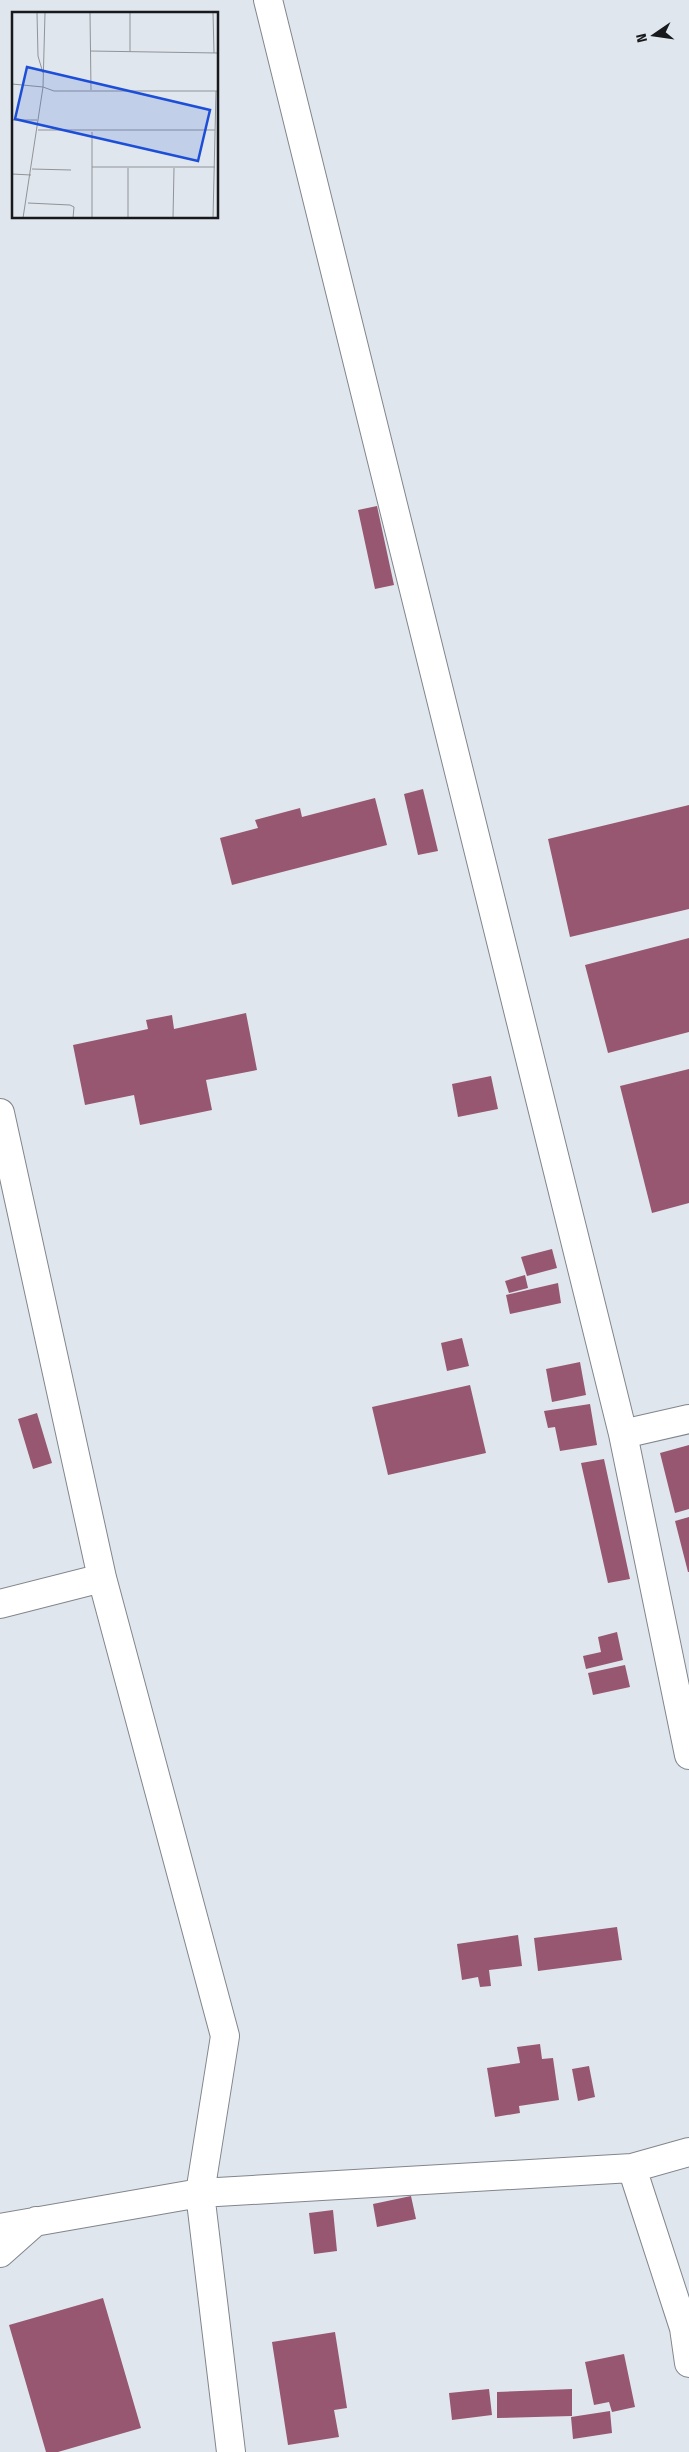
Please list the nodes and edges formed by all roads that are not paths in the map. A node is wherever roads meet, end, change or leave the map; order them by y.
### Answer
1 (268, 0) edge
2 (0, 1113) edge
3 (689, 1419) edge
4 (624, 1434) junction
5 (102, 1578) junction
6 (0, 1604) edge
7 (689, 1755) edge
8 (689, 2152) edge
9 (632, 2168) junction
10 (200, 2193) junction
11 (36, 2221) junction
12 (0, 2228) edge
13 (0, 2253) edge
14 (689, 2363) edge
15 (231, 2452) edge

1 - 4 street
2 - 5 street
3 - 4 street
4 - 7 street
5 - 6 street
5 - 10 street
8 - 9 street
9 - 10 street
9 - 14 street
10 - 11 street
10 - 15 street
11 - 12 street
11 - 13 street

